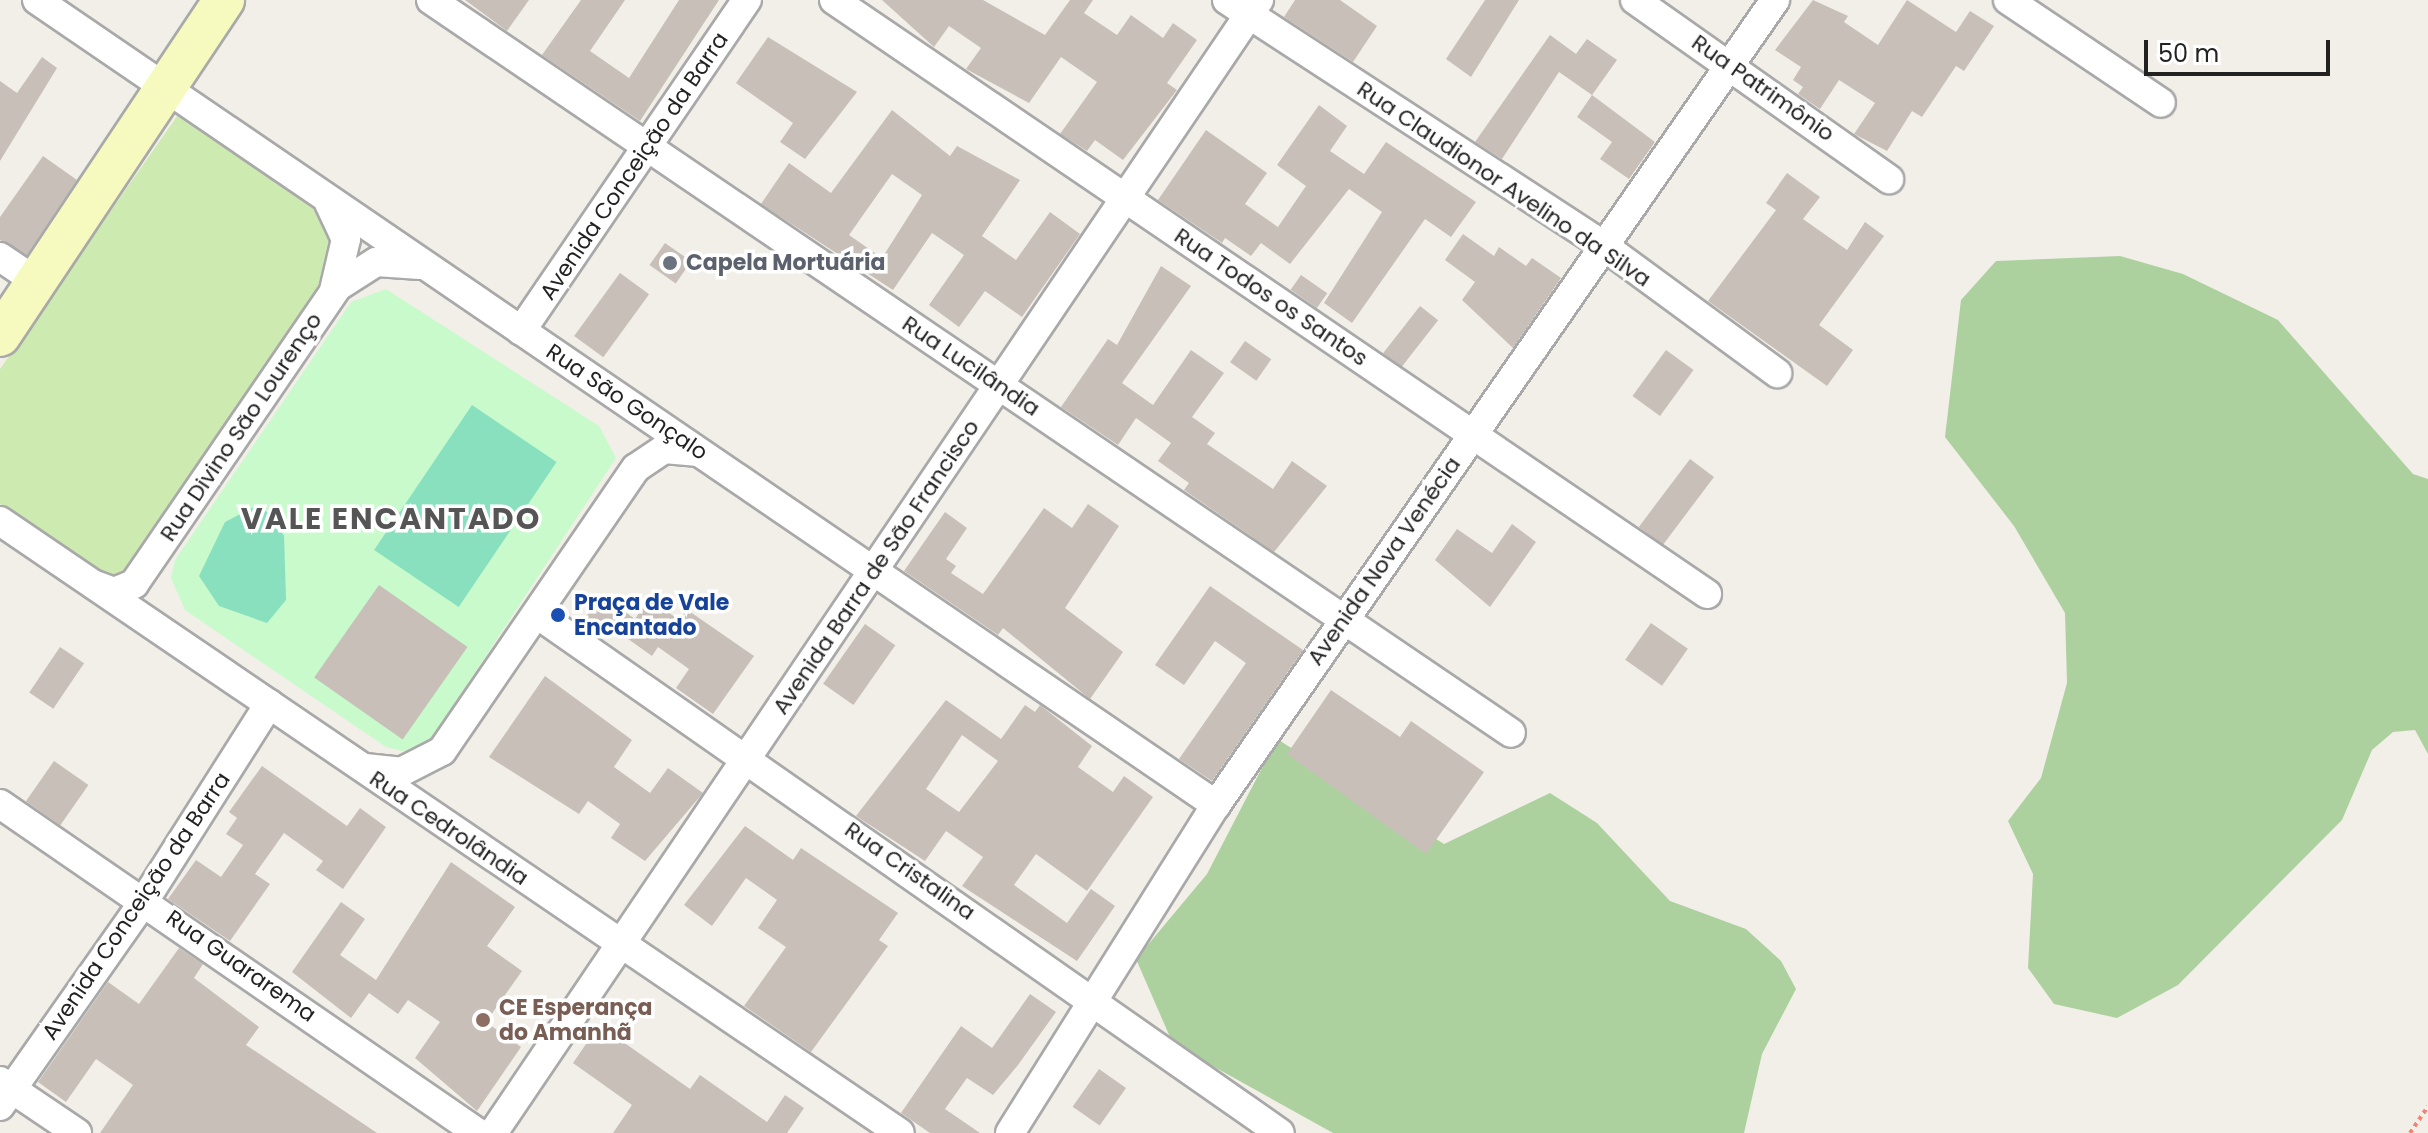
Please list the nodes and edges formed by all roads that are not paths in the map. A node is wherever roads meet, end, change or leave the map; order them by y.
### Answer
1 (37, 0) edge
2 (224, 0) edge
3 (431, 0) edge
4 (747, 0) edge
5 (834, 0) edge
6 (1635, 0) edge
7 (1775, 0) edge
8 (2008, 0) edge
9 (1245, 5) edge
10 (1732, 64) junction
11 (167, 89) junction
12 (2161, 103) dead end
13 (647, 147) junction
14 (1889, 179) dead end
15 (323, 196) junction
16 (1127, 199) junction
17 (1604, 246) junction
18 (0, 257) edge
19 (431, 270) junction
20 (37, 282) junction
21 (328, 300) junction
22 (521, 331) junction
23 (0, 336) edge
24 (1777, 373) dead end
25 (1000, 386) junction
26 (621, 399) junction
27 (1472, 434) junction
28 (706, 456) junction
29 (623, 487) junction
30 (0, 521) edge
31 (155, 554) junction
32 (874, 572) junction
33 (94, 584) junction
34 (1707, 594) dead end
35 (537, 614) junction
36 (1343, 619) junction
37 (169, 636) junction
38 (269, 704) junction
39 (1511, 733) dead end
40 (746, 758) junction
41 (357, 765) junction
42 (0, 804) edge
43 (1216, 805) junction
44 (146, 898) junction
45 (617, 943) junction
46 (1095, 1000) junction
47 (4, 1092) edge
48 (77, 1133) edge
49 (478, 1133) edge
50 (493, 1133) edge
51 (900, 1133) edge
52 (1010, 1133) edge
53 (1280, 1133) edge

1 - 11 street, Rua São Gonçalo
2 - 11 main road
3 - 13 street, Rua Lucilândia
4 - 13 street, Avenida Conceição da Barra
5 - 16 street, Rua Todos os Santos
6 - 10 street, Rua Patrimônio
7 - 10 street, Avenida Nova Venécia
8 - 12 street
9 - 16 street, Avenida Barra de São Francisco
9 - 17 street, Rua Claudionor Avelino da Silva
10 - 14 street, Rua Patrimônio
10 - 17 street, Avenida Nova Venécia
11 - 15 street, Rua São Gonçalo
11 - 20 main road
13 - 22 street, Avenida Conceição da Barra
13 - 25 street, Rua Lucilândia
15 - 19 street, Rua São Gonçalo
15 - 21 street, Rua Divino São Lourenço
16 - 25 street, Avenida Barra de São Francisco
16 - 27 street, Rua Todos os Santos
17 - 24 street, Rua Claudionor Avelino da Silva
17 - 27 street, Avenida Nova Venécia
18 - 20 street
19 - 21 street, Rua Divino São Lourenço
19 - 22 street, Rua São Gonçalo
20 - 23 main road
21 - 31 street, Rua Divino São Lourenço
22 - 26 street, Rua São Gonçalo
25 - 32 street, Avenida Barra de São Francisco
25 - 36 street, Rua Lucilândia
26 - 28 street, Rua São Gonçalo
26 - 29 street
27 - 34 street, Rua Todos os Santos
27 - 36 street, Avenida Nova Venécia
28 - 29 street
28 - 32 street, Rua São Gonçalo
29 - 35 street
30 - 33 street, Rua Cedrolândia
31 - 33 street, Rua Divino São Lourenço
31 - 37 street, Rua Divino São Lourenço
32 - 40 street, Avenida Barra de São Francisco
32 - 43 street, Rua São Gonçalo
33 - 37 street, Rua Cedrolândia
35 - 40 street, Rua Cristalina
35 - 41 street
36 - 39 street, Rua Lucilândia
36 - 43 street, Avenida Nova Venécia
37 - 38 street, Rua Cedrolândia
38 - 41 street, Rua Cedrolândia
38 - 44 street, Avenida Conceição da Barra
40 - 45 street, Avenida Barra de São Francisco
40 - 46 street, Rua Cristalina
41 - 45 street, Rua Cedrolândia
42 - 44 street, Rua Guararema
43 - 46 street, Avenida Nova Venécia
44 - 47 street, Avenida Conceição da Barra
44 - 49 street, Rua Guararema
45 - 50 street, Avenida Barra de São Francisco
45 - 51 street, Rua Cedrolândia
46 - 52 street, Avenida Nova Venécia
46 - 53 street, Rua Cristalina
47 - 48 street

